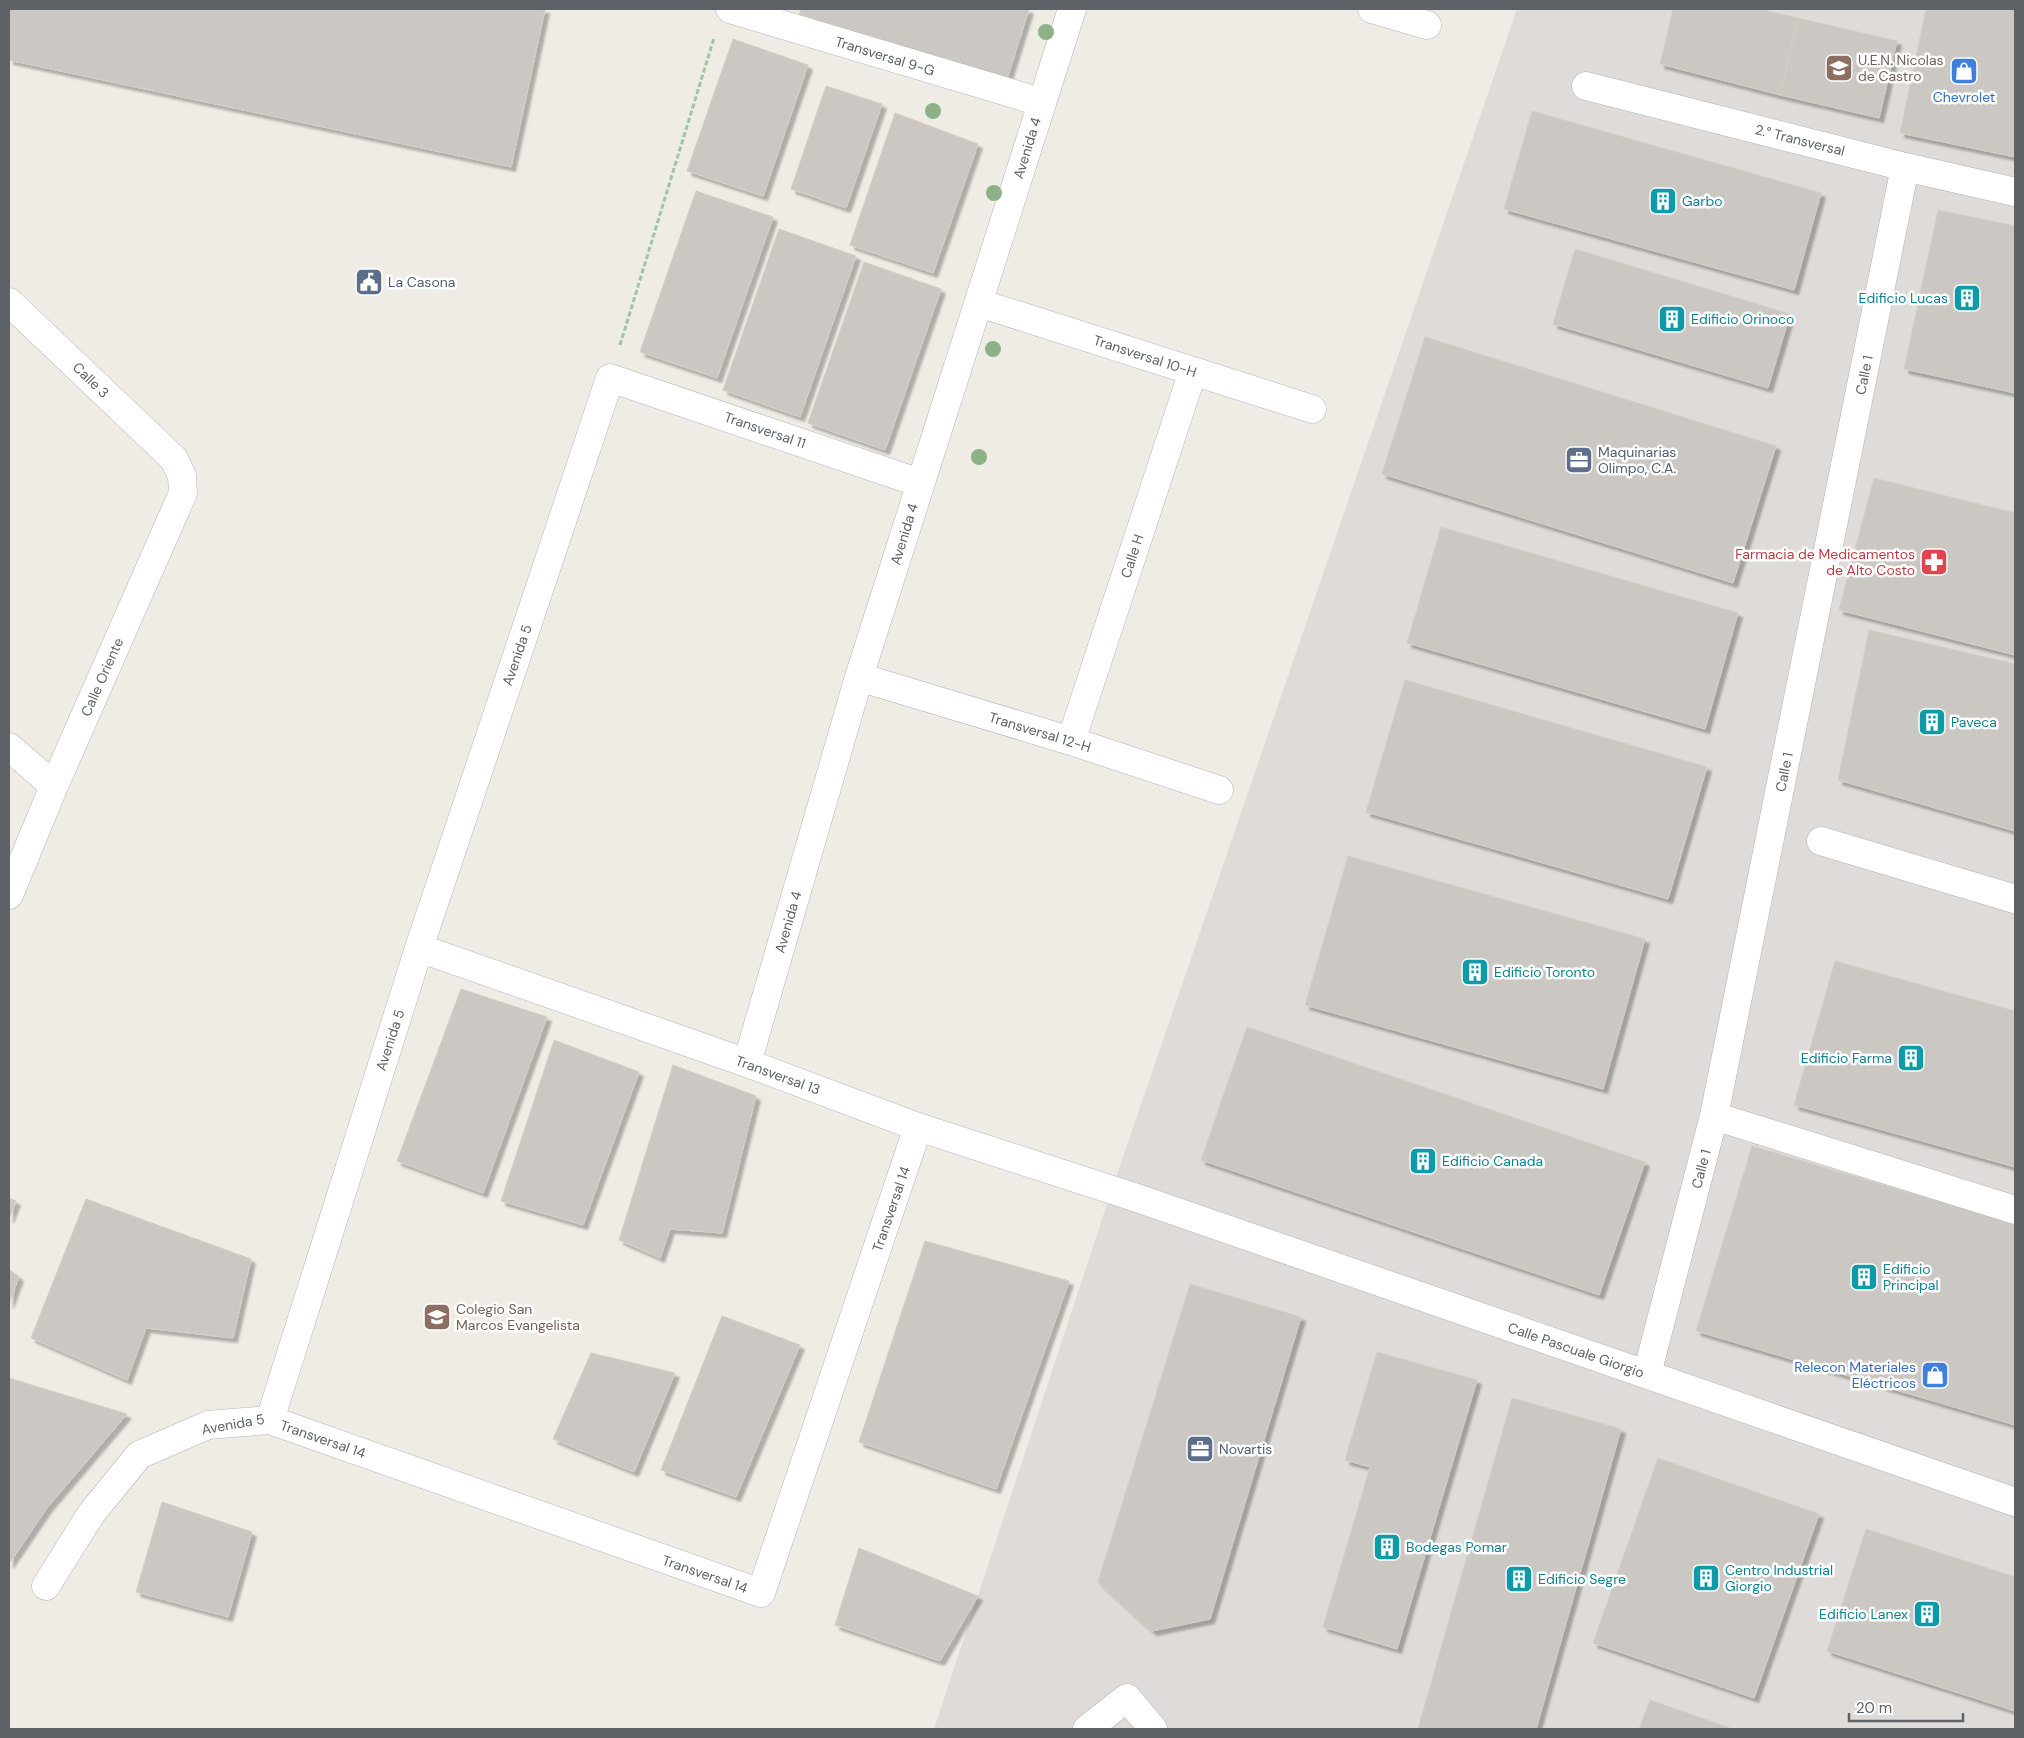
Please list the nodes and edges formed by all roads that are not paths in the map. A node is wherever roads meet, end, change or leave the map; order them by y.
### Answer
1 (730, 9) edge
2 (1072, 9) edge
3 (1372, 9) edge
4 (1427, 25) dead end
5 (1586, 86) dead end
6 (1041, 102) junction
7 (1905, 167) junction
8 (2015, 192) edge
9 (9, 302) edge
10 (979, 303) junction
11 (1193, 371) junction
12 (610, 378) joint
13 (1312, 409) dead end
14 (174, 459) joint
15 (920, 483) junction
16 (859, 677) junction
17 (1072, 741) junction
18 (9, 747) edge
19 (54, 786) junction
20 (1220, 790) dead end
21 (1822, 841) dead end
22 (9, 895) edge
23 (2015, 899) edge
24 (419, 948) junction
25 (747, 1063) junction
26 (1714, 1116) junction
27 (918, 1127) junction
28 (1137, 1198) joint
29 (2015, 1210) edge
30 (1647, 1374) junction
31 (270, 1420) junction
32 (2015, 1502) edge
33 (46, 1586) dead end
34 (1088, 1729) edge
35 (1153, 1729) edge

1 - 6 street, Transversal 9-G
2 - 6 street, Avenida 4
3 - 4 street
5 - 7 street, 2.° Transversal
6 - 10 street, Avenida 4
7 - 8 street, 2.° Transversal
7 - 26 street, Calle 1
9 - 14 street, Calle 3
10 - 11 street, Transversal 10-H
10 - 15 street, Avenida 4
11 - 13 street, Transversal 10-H
11 - 17 street, Calle H
12 - 15 street, Transversal 11
12 - 24 street, Avenida 5
14 - 19 street, Calle Oriente
15 - 16 street, Avenida 4
16 - 17 street, Transversal 12-H
16 - 25 street, Avenida 4
17 - 20 street, Transversal 12-H
18 - 19 street
19 - 22 street, Calle Oriente
21 - 23 street
24 - 25 street, Transversal 13
24 - 31 street, Avenida 5
25 - 27 street, Transversal 13
26 - 29 street
26 - 30 street, Calle 1
27 - 28 street, Transversal 13
27 - 31 street, Transversal 14
28 - 30 street, Calle Pascuale Giorgio
30 - 32 street, Calle Pascuale Giorgio
31 - 33 street, Avenida 5
34 - 35 street

